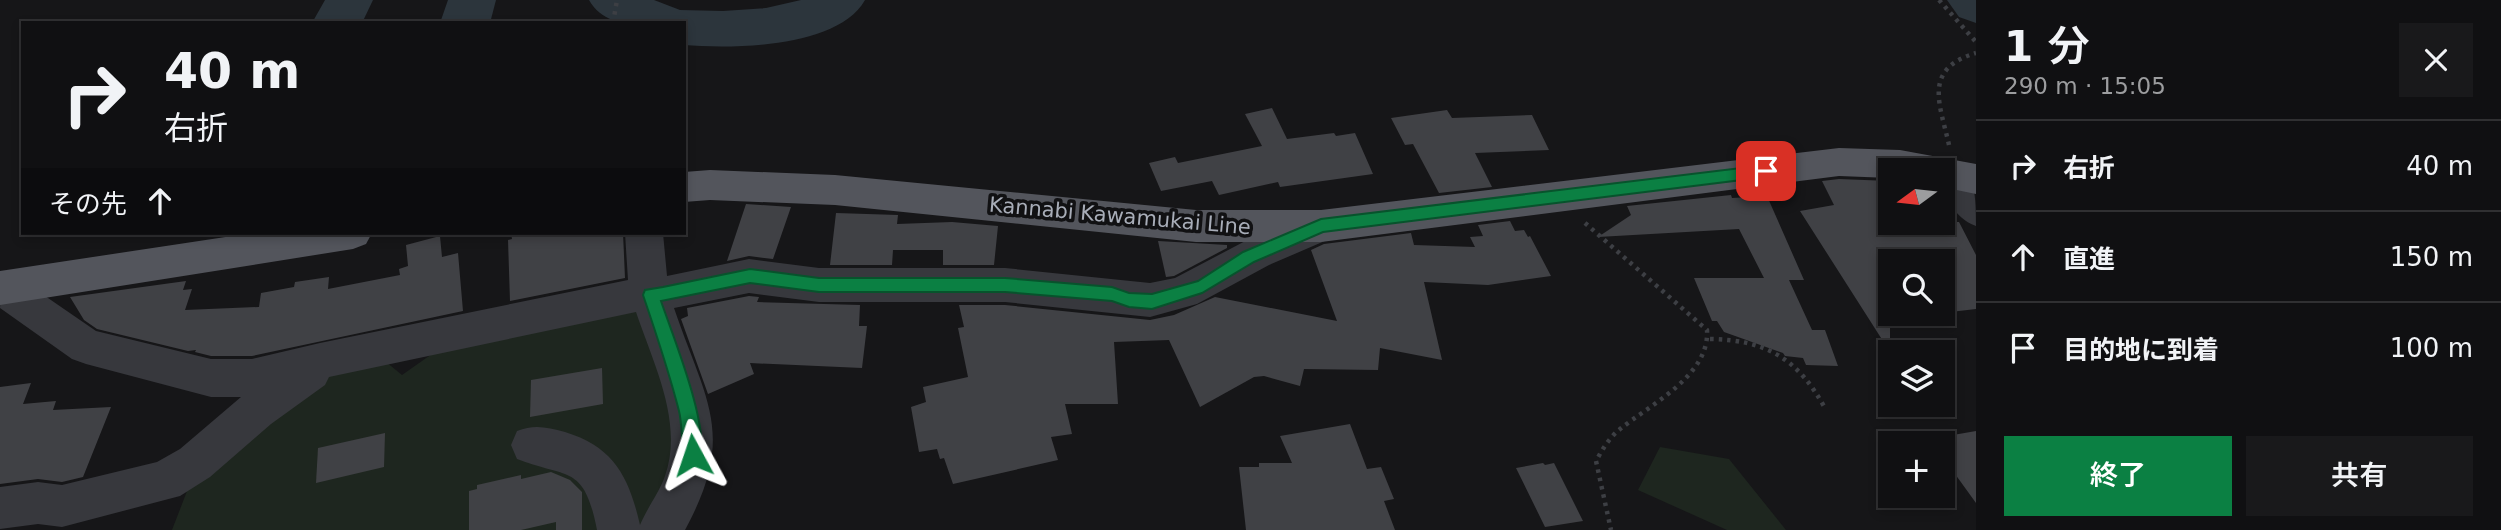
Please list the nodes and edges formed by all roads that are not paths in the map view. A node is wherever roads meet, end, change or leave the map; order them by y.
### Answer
1 (1878, 163) edge
2 (1955, 181) edge
3 (686, 187) edge
4 (1976, 211) edge
5 (1321, 226) junction
6 (340, 235) edge
7 (644, 235) edge
8 (1, 288) edge
9 (651, 295) junction
10 (329, 359) junction
11 (532, 446) dead end
12 (0, 508) edge
13 (62, 518) edge
14 (619, 530) edge
15 (660, 530) edge

1 - 5 main road, Kannabi Kawamukai Line
2 - 4 street
3 - 5 main road, Kannabi Kawamukai Line
5 - 9 street
6 - 8 main road
7 - 9 street
8 - 10 street
9 - 10 street
9 - 15 street
10 - 13 street
11 - 14 street
12 - 13 street

